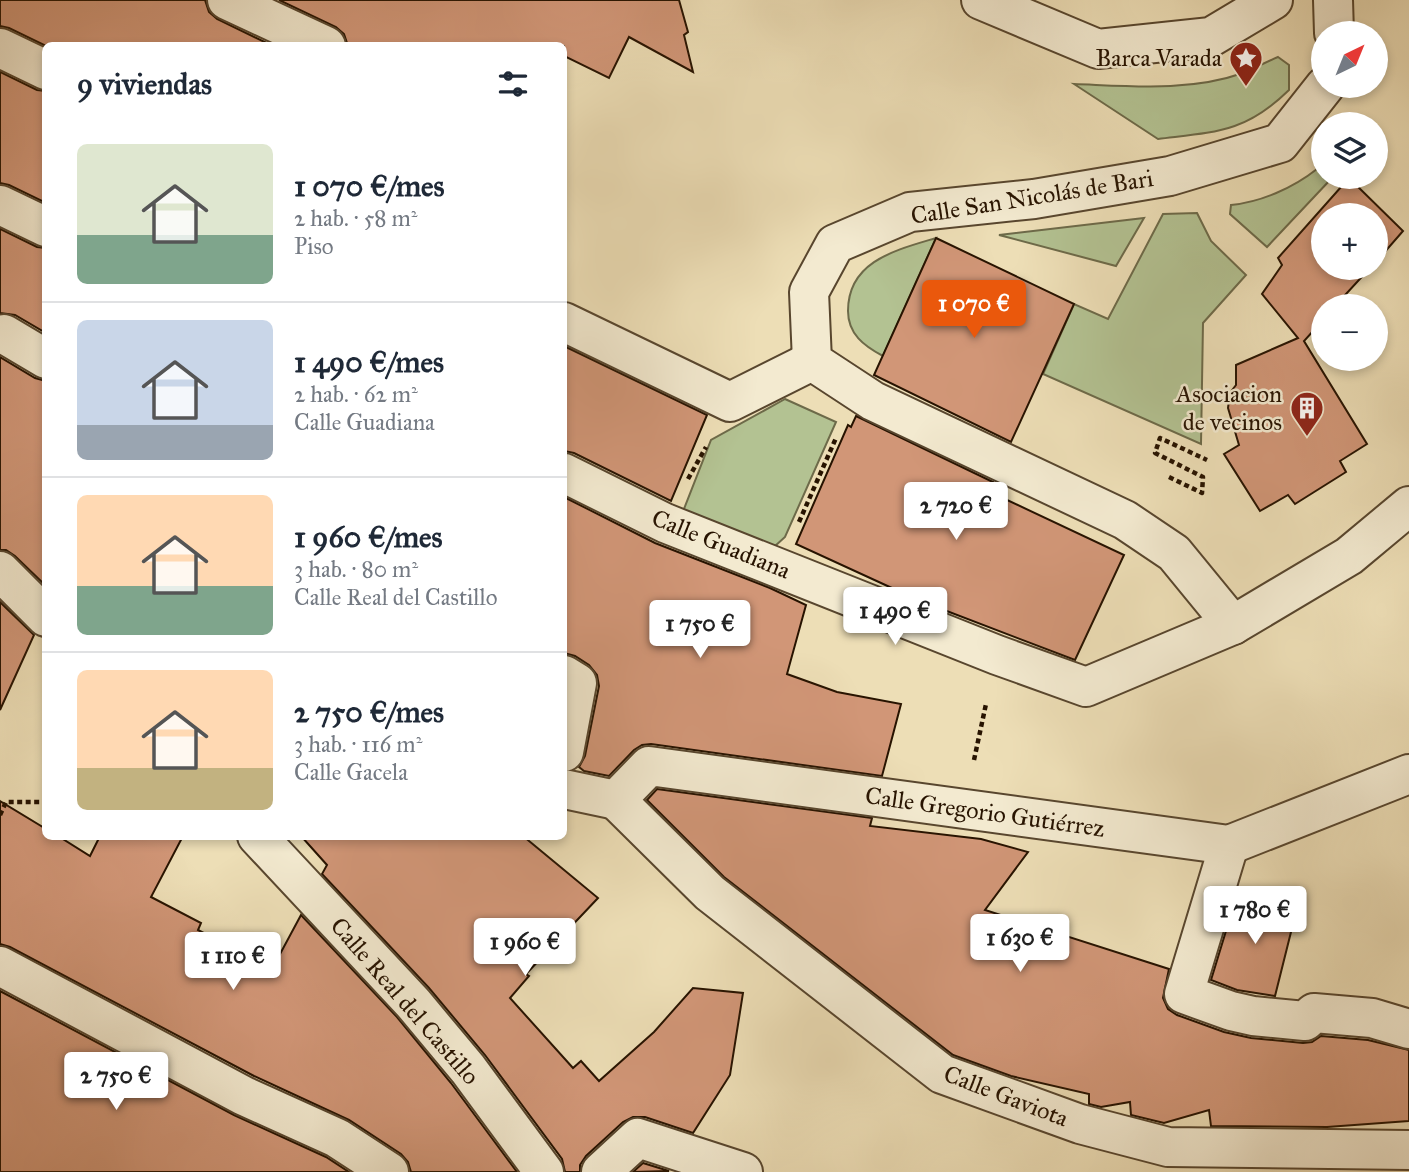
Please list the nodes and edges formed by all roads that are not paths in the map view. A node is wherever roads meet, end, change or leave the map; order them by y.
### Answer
1 (227, 0) edge
2 (981, 0) edge
3 (1273, 0) edge
4 (1332, 0) edge
5 (1334, 21) edge
6 (317, 42) edge
7 (0, 48) edge
8 (42, 68) edge
9 (1316, 98) edge
10 (0, 205) edge
11 (42, 225) edge
12 (567, 323) edge
13 (4, 334) dead end
14 (42, 357) edge
15 (812, 361) junction
16 (567, 474) edge
17 (1409, 506) edge
18 (0, 571) edge
19 (42, 613) edge
20 (1233, 625) junction
21 (567, 677) edge
22 (567, 736) edge
23 (1409, 774) edge
24 (567, 790) edge
25 (616, 800) junction
26 (261, 840) edge
27 (1229, 845) junction
28 (0, 966) edge
29 (1409, 1029) edge
30 (1409, 1150) edge
31 (389, 1172) edge
32 (544, 1172) edge
33 (601, 1172) edge
34 (743, 1172) edge

1 - 6 street
2 - 3 street
4 - 5 street
7 - 8 street
9 - 15 street, Calle San Nicolás de Bari
10 - 11 street
12 - 15 street
13 - 14 street
15 - 20 street
16 - 20 street, Calle Guadiana
17 - 20 street, Calle Guadiana
18 - 19 street
21 - 22 street
23 - 27 street, Calle Gregorio Gutiérrez
24 - 25 street
25 - 27 street, Calle Gregorio Gutiérrez
25 - 30 street, Calle Gaviota
26 - 32 street, Calle Real del Castillo
27 - 29 street
28 - 31 street
33 - 34 street

